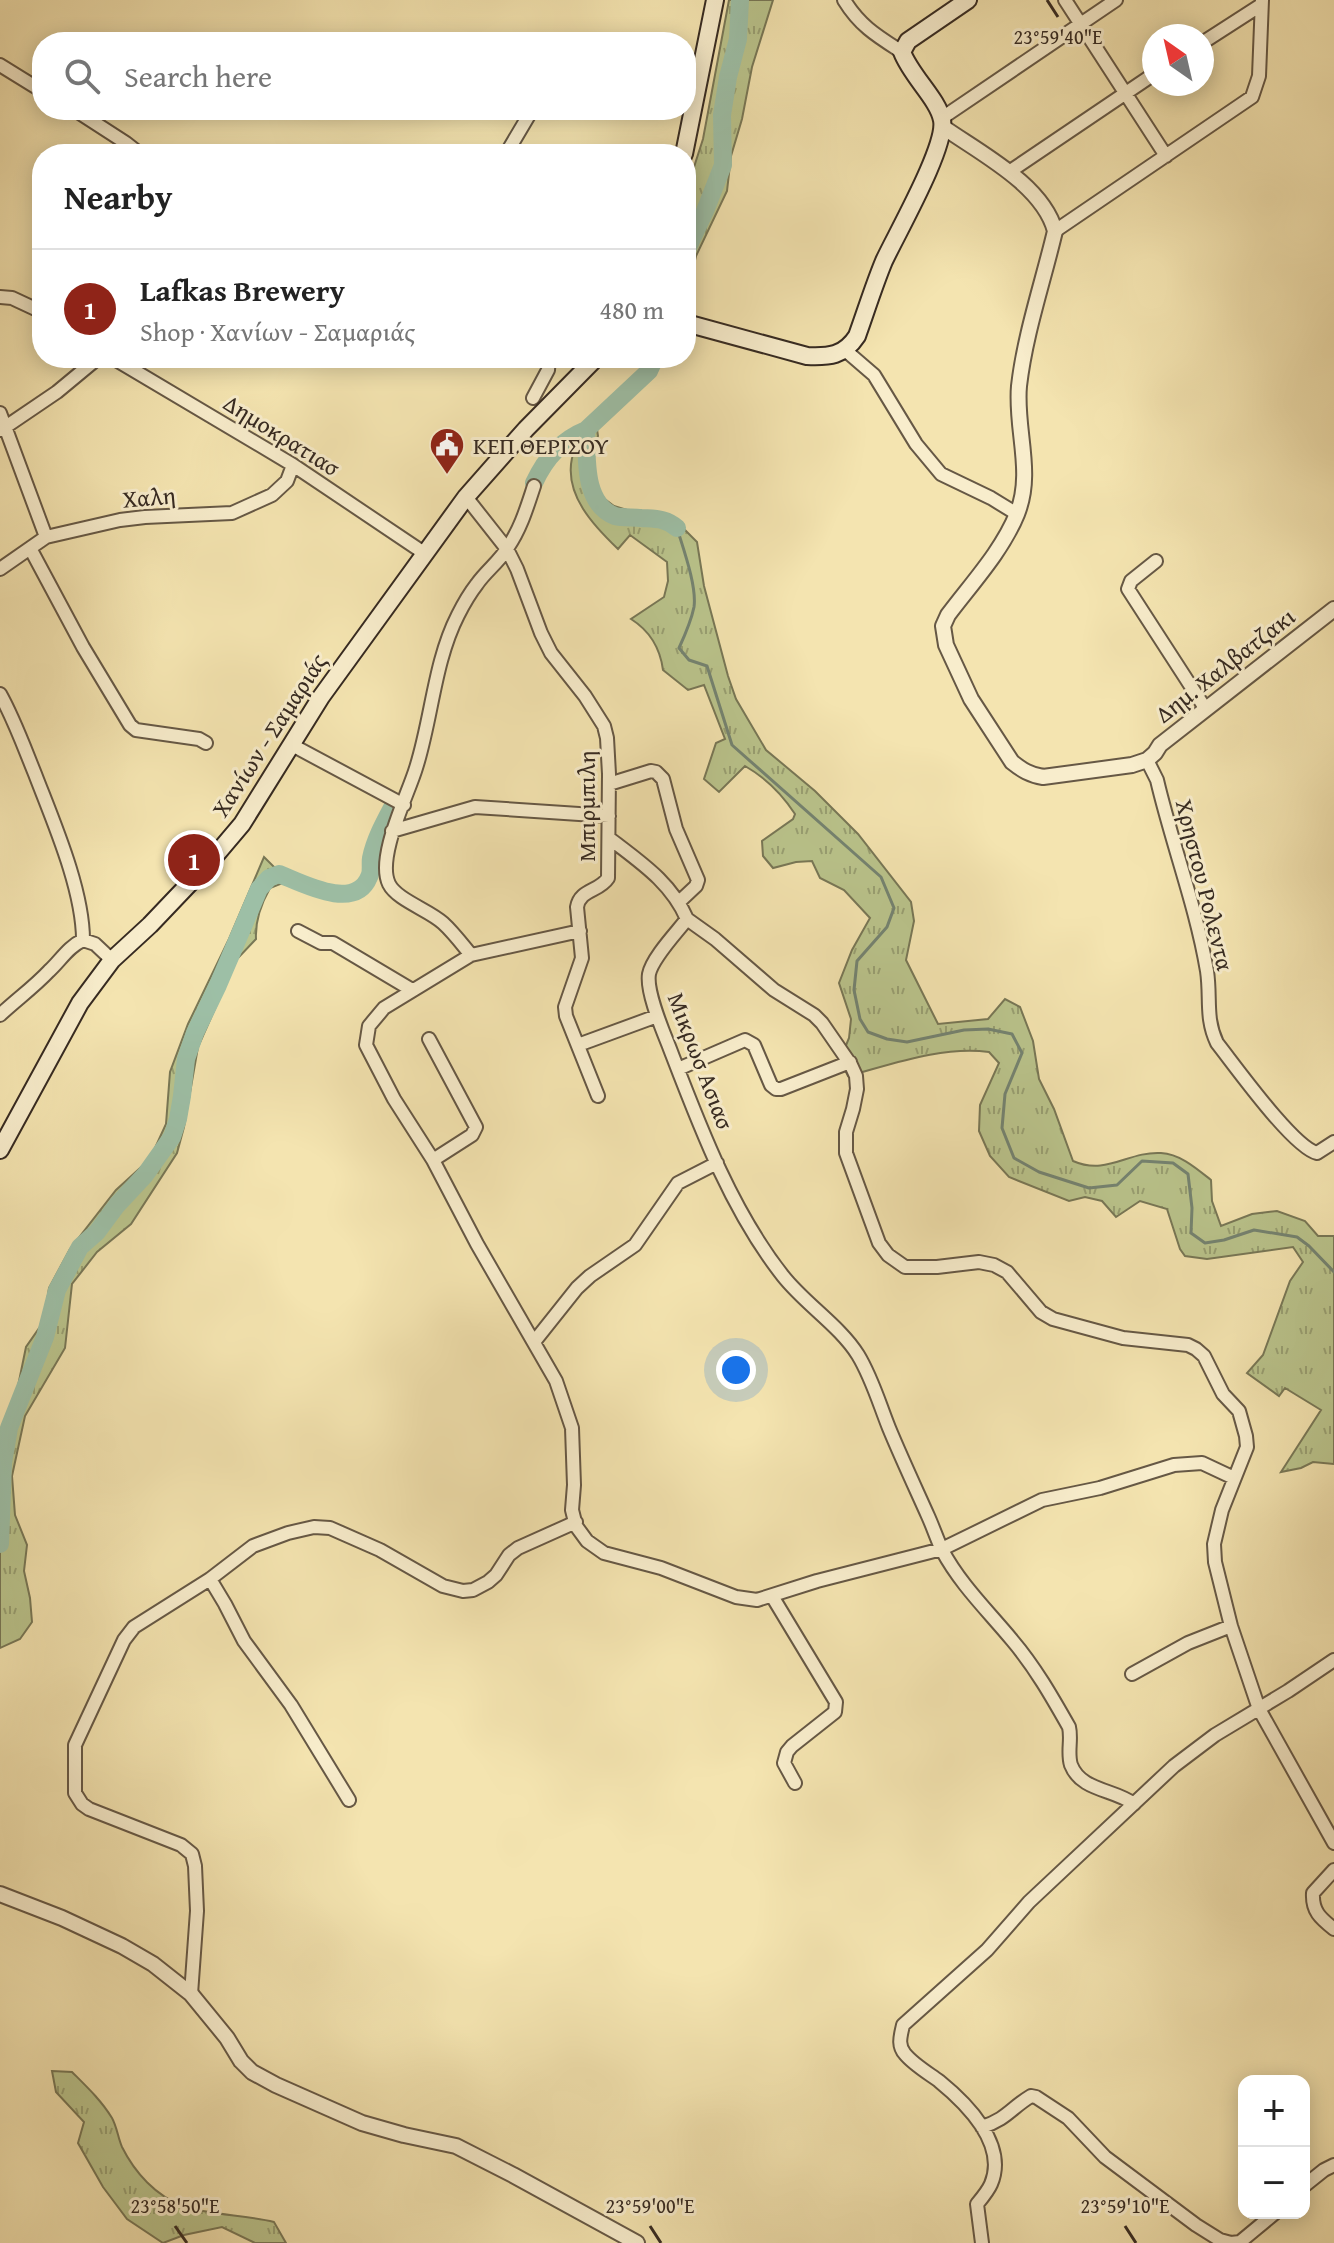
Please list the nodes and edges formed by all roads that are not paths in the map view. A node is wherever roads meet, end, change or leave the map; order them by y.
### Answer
1 (715, 0) edge
2 (844, 0) edge
3 (968, 0) edge
4 (1065, 0) edge
5 (1116, 0) edge
6 (1262, 3) edge
7 (1081, 24) junction
8 (1214, 35) edge
9 (902, 52) junction
10 (0, 65) edge
11 (1142, 82) edge
12 (32, 85) edge
13 (1125, 93) junction
14 (696, 94) edge
15 (90, 120) edge
16 (526, 120) edge
17 (691, 120) edge
18 (942, 123) junction
19 (127, 144) edge
20 (512, 144) edge
21 (686, 144) edge
22 (1166, 156) junction
23 (1009, 172) junction
24 (1055, 231) junction
25 (0, 297) edge
26 (32, 304) edge
27 (696, 327) edge
28 (845, 350) junction
29 (86, 368) edge
30 (130, 368) edge
31 (548, 368) edge
32 (586, 368) edge
33 (533, 398) dead end
34 (0, 413) edge
35 (3, 429) edge
36 (293, 465) junction
37 (534, 486) dead end
38 (466, 497) junction
39 (1017, 514) junction
40 (46, 537) junction
41 (30, 548) junction
42 (507, 549) junction
43 (424, 553) junction
44 (1156, 561) dead end
45 (0, 569) edge
46 (1334, 609) edge
47 (0, 694) edge
48 (1205, 708) junction
49 (206, 743) dead end
50 (292, 745) junction
51 (1147, 760) junction
52 (609, 784) junction
53 (404, 805) junction
54 (609, 816) junction
55 (392, 831) junction
56 (609, 838) junction
57 (679, 902) junction
58 (687, 919) junction
59 (298, 931) dead end
60 (580, 931) junction
61 (83, 940) junction
62 (471, 955) junction
63 (112, 960) junction
64 (412, 990) junction
65 (0, 1015) edge
66 (657, 1016) junction
67 (429, 1039) dead end
68 (578, 1045) junction
69 (850, 1062) junction
70 (678, 1069) junction
71 (598, 1096) dead end
72 (1334, 1142) edge
73 (0, 1150) edge
74 (433, 1160) junction
75 (717, 1163) junction
76 (534, 1342) junction
77 (1234, 1478) junction
78 (576, 1522) junction
79 (942, 1549) junction
80 (210, 1579) junction
81 (772, 1596) junction
82 (1231, 1626) junction
83 (1334, 1660) edge
84 (1132, 1674) dead end
85 (1259, 1709) junction
86 (795, 1783) dead end
87 (349, 1800) dead end
88 (1134, 1804) junction
89 (1334, 1843) edge
90 (1334, 1870) edge
91 (0, 1894) edge
92 (1334, 1929) edge
93 (191, 1994) junction
94 (982, 2127) junction
95 (1334, 2165) edge
96 (1310, 2181) edge
97 (1268, 2219) edge
98 (637, 2243) edge
99 (982, 2243) edge

1 - 14 main road
2 - 9 street
3 - 9 main road
4 - 7 street
5 - 7 street
6 - 8 street
6 - 22 street
7 - 13 street
7 - 18 street
9 - 18 main road
10 - 12 street
11 - 13 street
13 - 22 street
13 - 23 street
15 - 19 street
16 - 20 street
17 - 21 main road
18 - 23 street
18 - 28 main road
22 - 24 street
23 - 24 street
24 - 39 street
25 - 26 street
27 - 28 main road
28 - 39 street
29 - 35 street
30 - 36 street, Δημοκρατιασ
31 - 33 street
32 - 38 main road, Χανίων - Σαμαριάς
34 - 35 street
35 - 40 street
36 - 40 street, Χαλη
36 - 43 street, Δημοκρατιασ
37 - 42 street
38 - 42 street, Μπιρμπιλη
38 - 43 main road, Χανίων - Σαμαριάς
39 - 51 street
40 - 41 street, Χαλη
41 - 45 street, Χαλη
41 - 49 street
42 - 52 street, Μπιρμπιλη
42 - 53 street
43 - 50 main road, Χανίων - Σαμαριάς
44 - 48 street
46 - 48 street, Δημ. Χαλβατζακι
47 - 61 street
48 - 51 street, Δημ. Χαλβατζακι
50 - 53 street
50 - 63 main road, Χανίων - Σαμαριάς
51 - 72 street, Χρηστου Ρολεντα
52 - 54 street, Μπιρμπιλη
52 - 57 street
53 - 55 street
54 - 55 street
54 - 56 street, Μπιρμπιλη
55 - 62 street
56 - 57 street
56 - 60 street, Μπιρμπιλη
57 - 58 street
58 - 66 street, Μικρωσ Ασιασ
58 - 69 street
59 - 64 street
60 - 62 street
60 - 68 street
61 - 63 street
61 - 65 street
62 - 64 street
63 - 73 main road, Χανίων - Σαμαριάς
64 - 74 street
66 - 68 street
66 - 70 street, Μικρωσ Ασιασ
67 - 74 street
68 - 71 street
69 - 70 street
69 - 77 street
70 - 75 street, Μικρωσ Ασιασ
74 - 76 street
75 - 76 street
75 - 79 street, Μικρωσ Ασιασ
76 - 78 street
77 - 79 street
77 - 82 street
78 - 80 street
78 - 81 street
79 - 81 street
79 - 88 street, Μικρωσ Ασιασ
80 - 87 street
80 - 93 street
81 - 86 street
82 - 84 street
82 - 85 street
83 - 85 street
85 - 88 street
85 - 89 street
88 - 94 street
90 - 92 street
91 - 93 street
93 - 98 street
94 - 97 street
94 - 99 street
95 - 96 street

